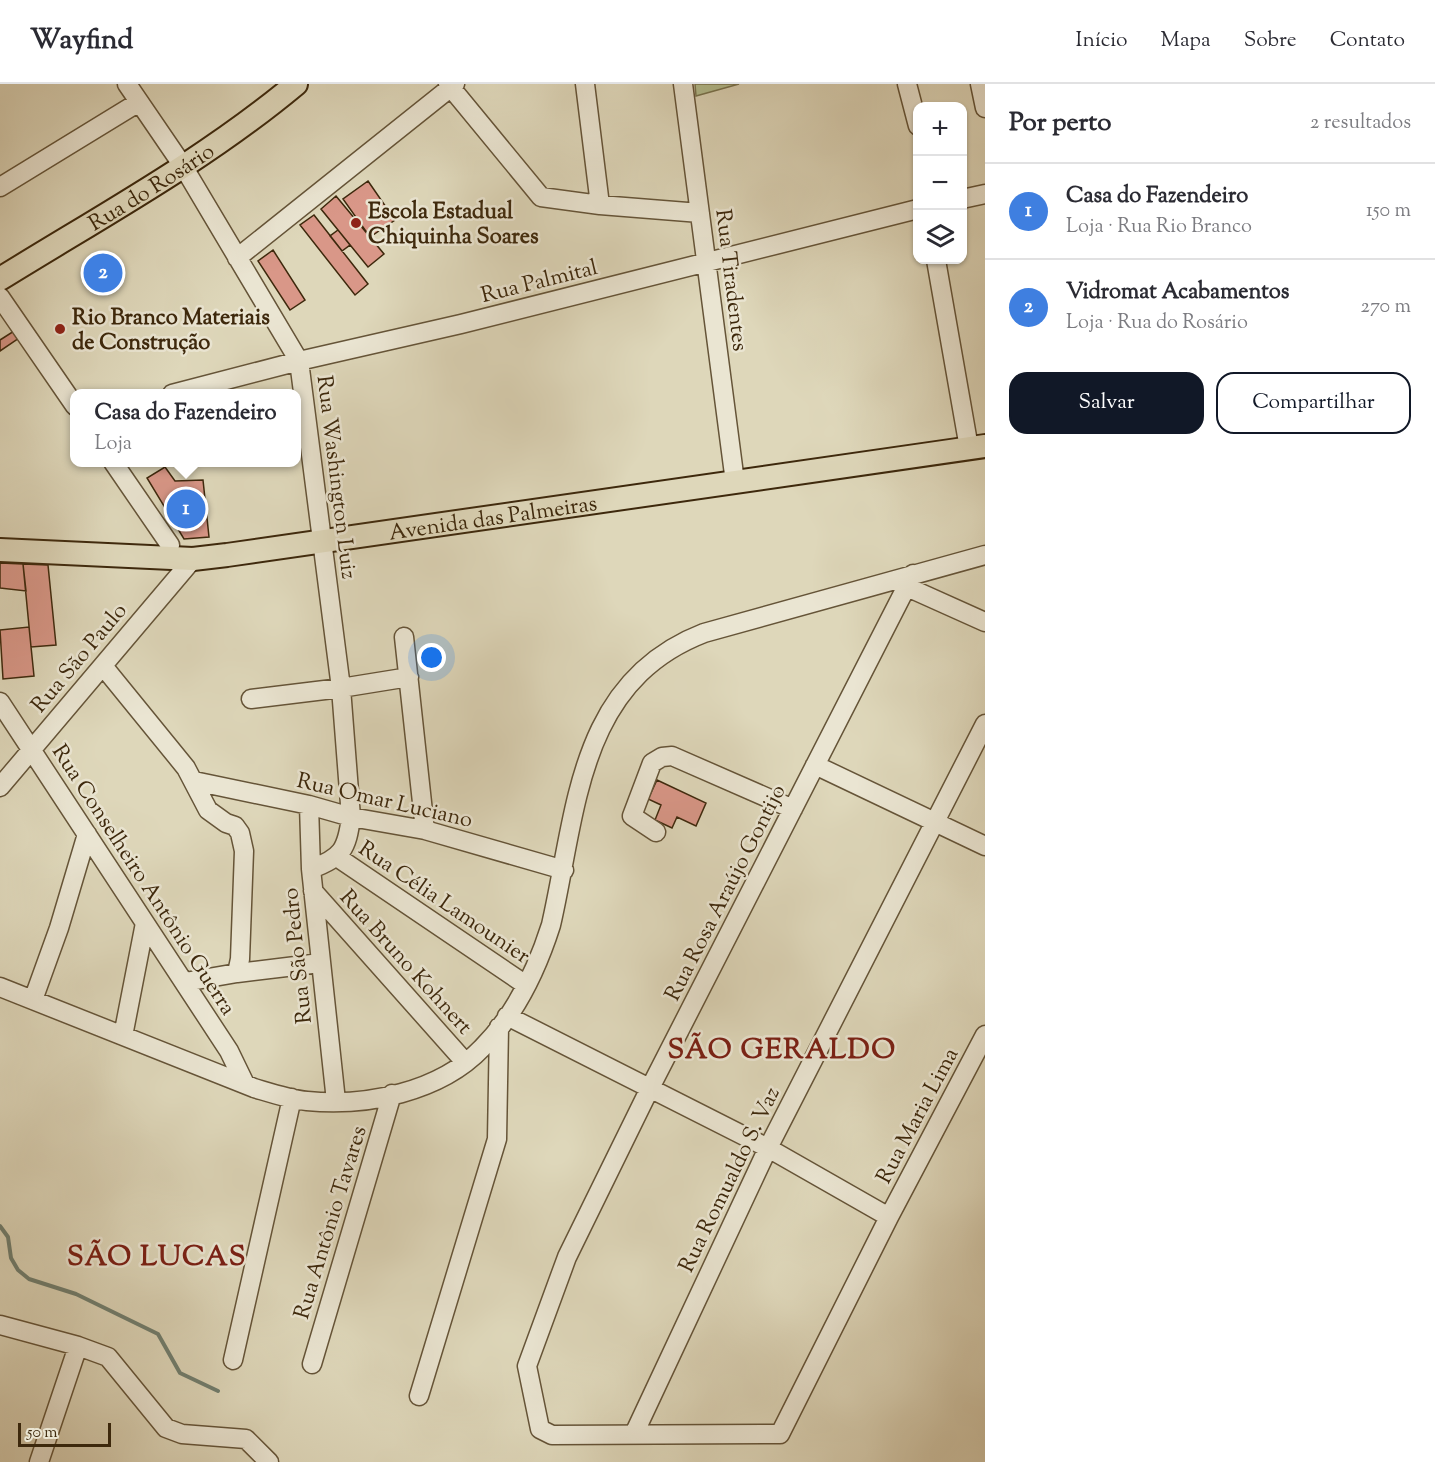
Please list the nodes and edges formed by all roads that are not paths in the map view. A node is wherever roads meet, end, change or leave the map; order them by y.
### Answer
1 (127, 84) edge
2 (296, 84) edge
3 (585, 84) edge
4 (683, 84) edge
5 (907, 84) edge
6 (980, 84) edge
7 (451, 85) edge
8 (139, 102) junction
9 (913, 107) edge
10 (985, 108) edge
11 (183, 166) junction
12 (0, 187) edge
13 (985, 194) edge
14 (967, 198) edge
15 (600, 205) junction
16 (914, 210) edge
17 (700, 213) junction
18 (237, 258) junction
19 (707, 263) junction
20 (937, 264) edge
21 (0, 279) edge
22 (0, 297) edge
23 (299, 361) junction
24 (188, 389) edge
25 (70, 399) edge
26 (976, 440) edge
27 (116, 467) edge
28 (734, 475) junction
29 (321, 534) junction
30 (0, 541) edge
31 (170, 545) junction
32 (0, 550) edge
33 (985, 555) edge
34 (194, 559) junction
35 (910, 580) junction
36 (985, 622) edge
37 (404, 638) dead end
38 (103, 666) junction
39 (409, 677) junction
40 (341, 688) junction
41 (251, 699) dead end
42 (0, 702) edge
43 (985, 724) edge
44 (31, 750) junction
45 (815, 765) junction
46 (194, 781) junction
47 (0, 787) edge
48 (309, 805) junction
49 (793, 809) junction
50 (351, 817) junction
51 (934, 823) junction
52 (425, 830) junction
53 (656, 832) dead end
54 (87, 834) junction
55 (985, 846) edge
56 (337, 857) junction
57 (311, 868) junction
58 (564, 870) junction
59 (313, 891) junction
60 (145, 923) junction
61 (320, 963) junction
62 (237, 973) junction
63 (184, 982) junction
64 (526, 985) junction
65 (0, 987) edge
66 (33, 1000) junction
67 (503, 1021) junction
68 (985, 1035) edge
69 (123, 1036) junction
70 (465, 1062) junction
71 (245, 1084) junction
72 (650, 1090) junction
73 (392, 1094) junction
74 (292, 1098) junction
75 (336, 1101) junction
76 (768, 1148) junction
77 (889, 1217) junction
78 (0, 1325) edge
79 (78, 1346) junction
80 (233, 1360) dead end
81 (312, 1364) dead end
82 (419, 1396) dead end
83 (634, 1434) junction
84 (39, 1462) edge
85 (269, 1462) edge

1 - 8 street, Rua Washington Luiz
2 - 11 main road, Rua do Rosário
3 - 15 street
4 - 17 street, Rua Tiradentes
5 - 9 street
6 - 10 street
7 - 15 street
7 - 18 street
8 - 11 street, Rua Washington Luiz
8 - 12 street
11 - 18 street, Rua Washington Luiz
11 - 21 main road, Rua do Rosário
13 - 14 street
15 - 17 street
16 - 19 street, Rua Palmital
17 - 19 street, Rua Tiradentes
18 - 23 street, Rua Washington Luiz
19 - 23 street, Rua Palmital
19 - 28 street, Rua Tiradentes
20 - 26 street
22 - 25 street
23 - 24 street, Rua Palmital
23 - 29 street, Rua Washington Luiz
26 - 28 main road, Avenida das Palmeiras
27 - 31 street
28 - 29 main road, Avenida das Palmeiras
29 - 31 main road, Avenida das Palmeiras
29 - 34 main road, Avenida das Palmeiras
29 - 40 street, Rua Washington Luiz
30 - 31 main road, Avenida das Palmeiras
32 - 34 main road, Avenida das Palmeiras
33 - 35 street
34 - 38 street, Rua São Paulo
35 - 36 street
35 - 45 street, Rua Rosa Araújo Gontijo
35 - 58 street
37 - 39 street
38 - 44 street, Rua São Paulo
38 - 46 street
39 - 40 street
39 - 52 street
40 - 41 street
40 - 50 street, Rua Washington Luiz
42 - 44 street, Rua Conselheiro Antônio Guerra
43 - 51 street, Rua Romualdo S. Vaz
44 - 47 street, Rua São Paulo
44 - 54 street, Rua Conselheiro Antônio Guerra
45 - 49 street, Rua Rosa Araújo Gontijo
45 - 51 street
46 - 48 street, Rua Omar Luciano
46 - 62 street
48 - 50 street, Rua Omar Luciano
48 - 57 street, Rua São Pedro
49 - 53 street
49 - 72 street, Rua Rosa Araújo Gontijo
50 - 52 street, Rua Omar Luciano
50 - 56 street, Rua Washington Luiz
51 - 55 street
51 - 76 street, Rua Romualdo S. Vaz
52 - 58 street, Rua Omar Luciano
54 - 60 street, Rua Conselheiro Antônio Guerra
54 - 66 street
56 - 57 street
56 - 64 street, Rua Célia Lamounier
57 - 59 street, Rua São Pedro
58 - 64 street
59 - 61 street, Rua São Pedro
59 - 70 street, Rua Bruno Kohnert
60 - 63 street, Rua Conselheiro Antônio Guerra
60 - 69 street
61 - 62 street
61 - 75 street, Rua São Pedro
62 - 63 street
63 - 71 street, Rua Conselheiro Antônio Guerra
64 - 67 street
65 - 66 street
66 - 69 street
67 - 70 street
67 - 72 street
67 - 82 street
68 - 77 street, Rua Maria Lima
69 - 71 street
70 - 73 street
71 - 74 street
72 - 76 street
72 - 83 street, Rua Rosa Araújo Gontijo
73 - 75 street
73 - 81 street, Rua Antônio Tavares
74 - 75 street
74 - 80 street
76 - 77 street
76 - 83 street, Rua Romualdo S. Vaz
77 - 83 street, Rua Maria Lima
78 - 79 street
79 - 84 street
79 - 85 street

